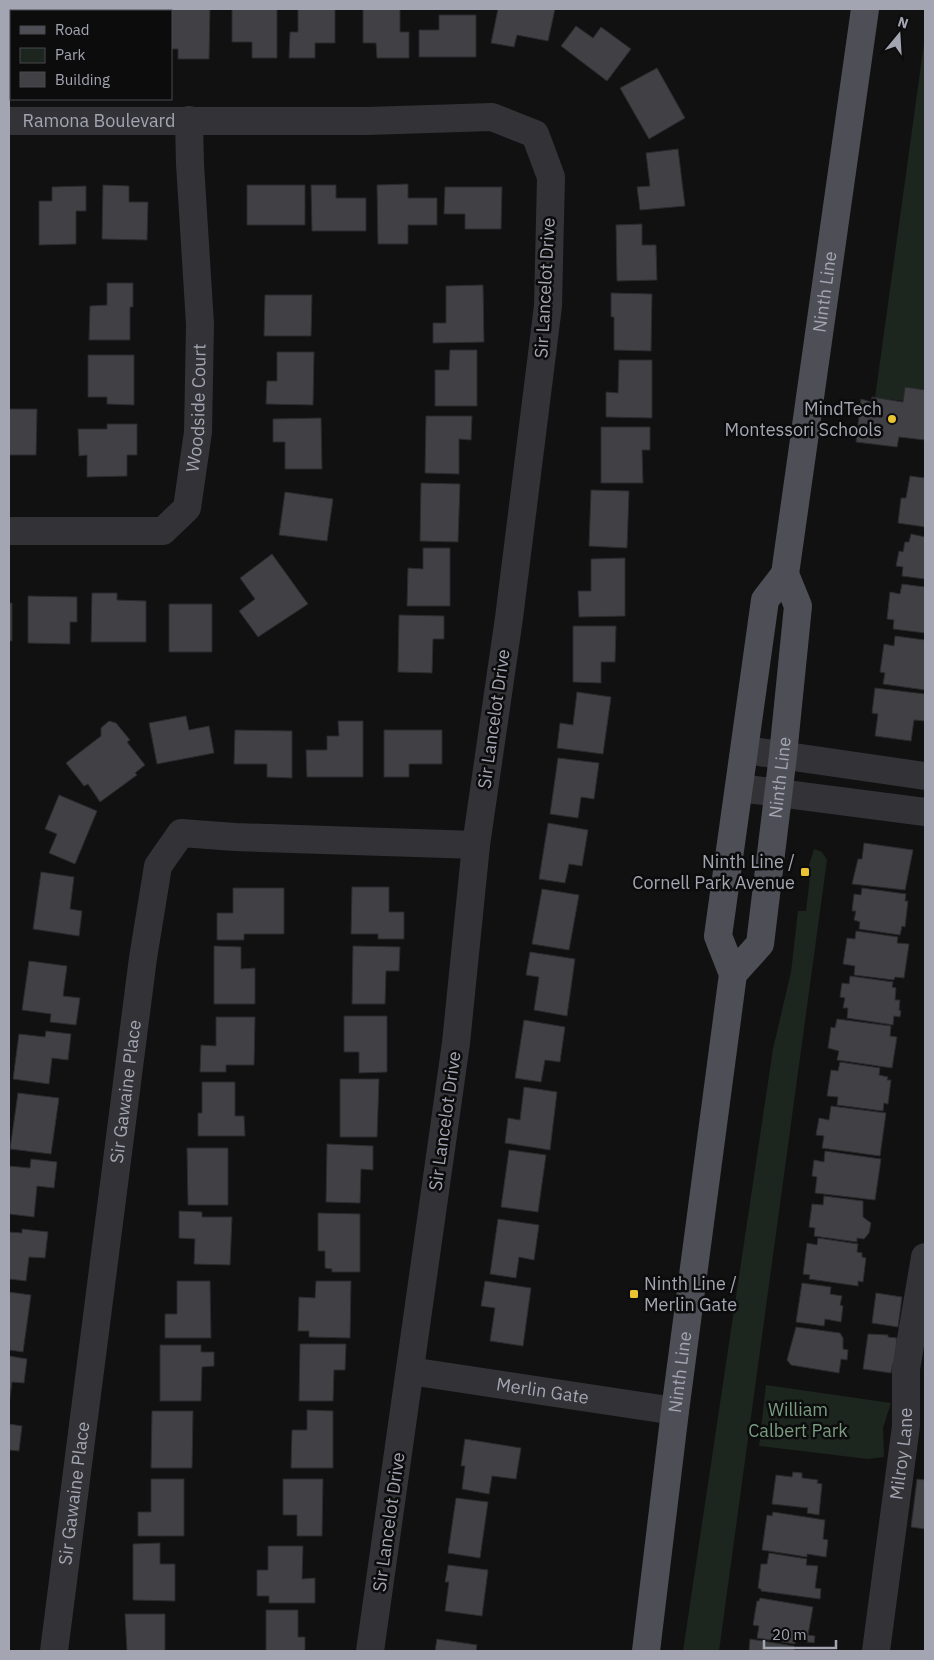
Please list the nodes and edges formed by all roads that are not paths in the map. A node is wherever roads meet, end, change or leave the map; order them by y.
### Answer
1 (865, 9) edge
2 (189, 120) junction
3 (9, 121) edge
4 (9, 531) edge
5 (785, 574) junction
6 (745, 750) junction
7 (783, 756) junction
8 (925, 776) edge
9 (740, 788) junction
10 (779, 793) junction
11 (925, 812) edge
12 (476, 844) junction
13 (733, 974) junction
14 (925, 1257) edge
15 (410, 1371) junction
16 (675, 1411) junction
17 (915, 1428) edge
18 (54, 1651) edge
19 (370, 1651) edge
20 (646, 1651) edge
21 (876, 1651) edge

1 - 5 main road, Ninth Line
2 - 3 street, Ramona Boulevard
2 - 4 street, Woodside Court
2 - 12 street, Sir Lancelot Drive
5 - 6 main road, Ninth Line
5 - 7 main road, Ninth Line
6 - 7 street
6 - 9 main road, Ninth Line
7 - 8 street
7 - 10 main road, Ninth Line
9 - 10 street
9 - 13 main road, Ninth Line
10 - 11 street
10 - 13 main road, Ninth Line
12 - 15 street, Sir Lancelot Drive
12 - 18 street, Sir Gawaine Place
13 - 16 main road, Ninth Line
14 - 17 street, Milroy Lane
15 - 16 street, Merlin Gate
15 - 19 street, Sir Lancelot Drive
16 - 20 main road, Ninth Line
17 - 21 street, Milroy Lane

